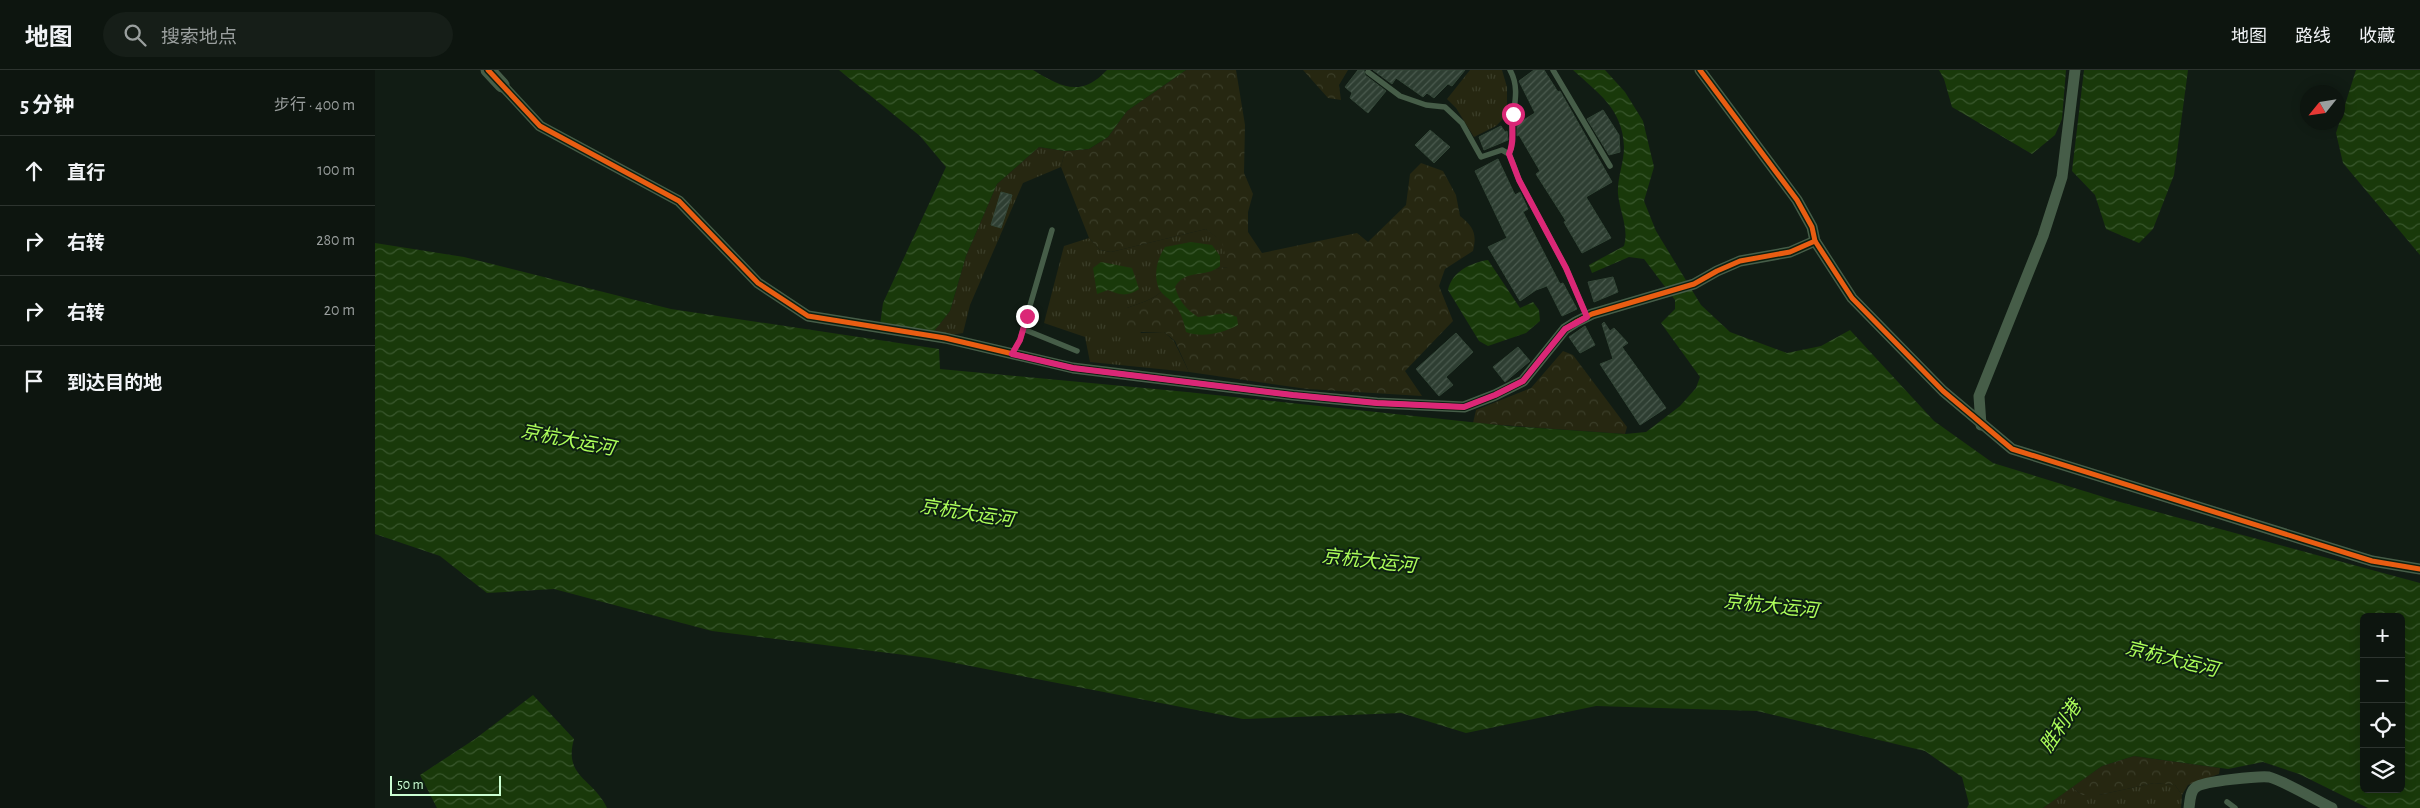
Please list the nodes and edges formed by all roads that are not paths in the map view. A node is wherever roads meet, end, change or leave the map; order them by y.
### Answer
1 (488, 70) edge
2 (1553, 70) edge
3 (1700, 70) edge
4 (2075, 70) edge
5 (1513, 71) edge
6 (1369, 72) dead end
7 (502, 85) joint
8 (1509, 154) junction
9 (1610, 166) dead end
10 (1052, 230) dead end
11 (1815, 241) junction
12 (1587, 317) junction
13 (1023, 329) junction
14 (1077, 351) dead end
15 (1012, 354) junction
16 (1981, 425) junction
17 (2420, 569) edge
18 (2227, 802) dead end
19 (2189, 808) edge
20 (2235, 808) edge
21 (2332, 808) edge

1 - 7 street
2 - 9 lane
3 - 11 street
4 - 16 street
5 - 8 lane
6 - 8 lane
7 - 15 street
8 - 12 lane
10 - 13 lane
11 - 12 street
11 - 16 street
12 - 15 street
13 - 14 lane
13 - 15 lane
16 - 17 street
18 - 20 lane
19 - 21 street

